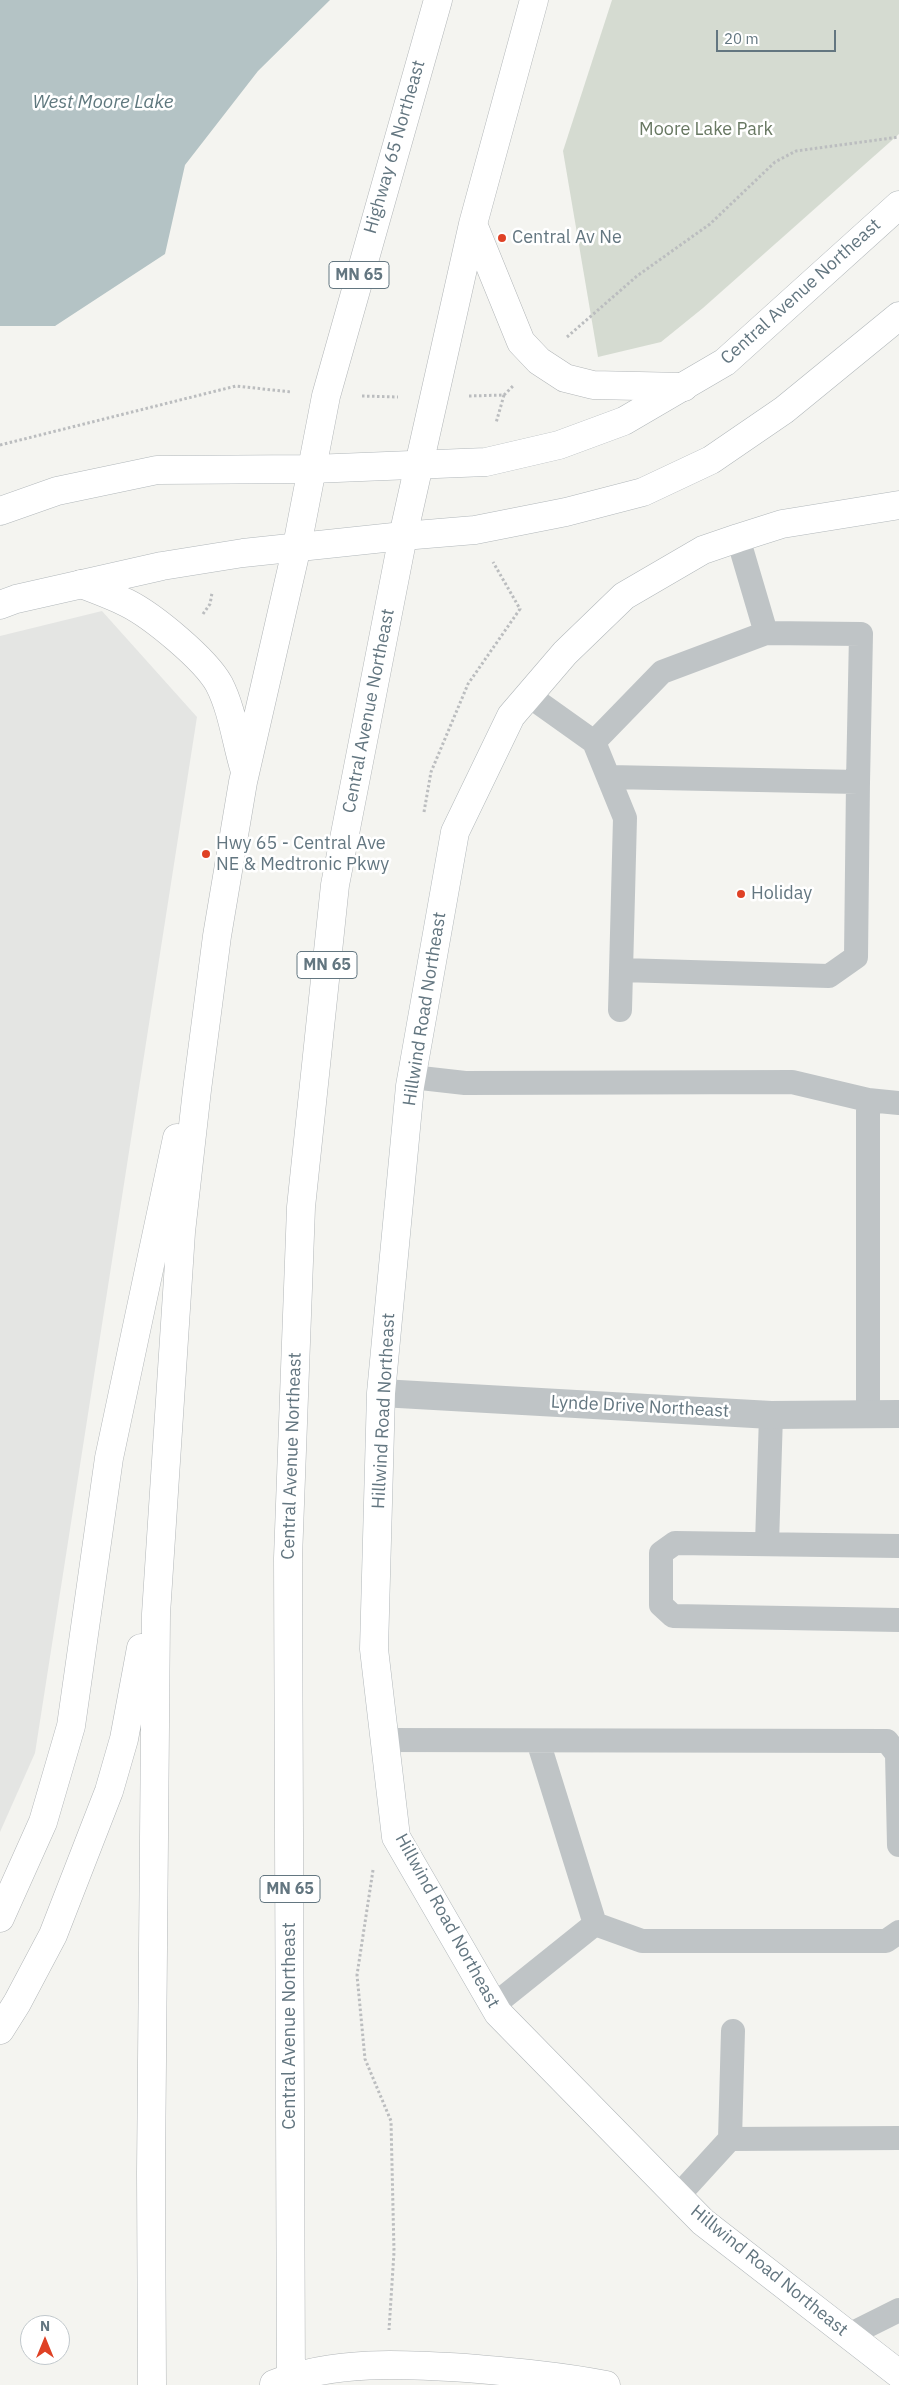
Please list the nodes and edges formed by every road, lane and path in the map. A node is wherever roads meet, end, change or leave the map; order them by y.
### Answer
1 (438, 0) edge
2 (534, 0) edge
3 (899, 137) edge
4 (898, 208) edge
5 (473, 224) junction
6 (899, 316) edge
7 (539, 361) junction
8 (684, 387) junction
9 (419, 464) junction
10 (312, 469) junction
11 (899, 506) edge
12 (0, 511) edge
13 (402, 536) junction
14 (738, 538) junction
15 (297, 546) junction
16 (81, 584) junction
17 (213, 585) dead end
18 (0, 605) edge
19 (201, 618) dead end
20 (766, 633) junction
21 (528, 695) junction
22 (594, 742) junction
23 (245, 773) junction
24 (609, 777) junction
25 (858, 782) junction
26 (621, 970) junction
27 (206, 1008) junction
28 (620, 1010) dead end
29 (412, 1077) junction
30 (868, 1100) junction
31 (899, 1103) edge
32 (381, 1393) junction
33 (771, 1414) junction
34 (868, 1414) junction
35 (899, 1414) edge
36 (161, 1543) junction
37 (767, 1544) junction
38 (899, 1546) edge
39 (899, 1620) edge
40 (385, 1740) junction
41 (538, 1741) junction
42 (899, 1845) edge
43 (0, 1918) edge
44 (595, 1924) junction
45 (899, 1932) edge
46 (494, 2005) junction
47 (0, 2030) edge
48 (733, 2031) dead end
49 (899, 2138) edge
50 (730, 2139) junction
51 (678, 2196) junction
52 (899, 2310) edge
53 (849, 2335) junction
54 (899, 2374) edge
55 (285, 2382) edge
56 (152, 2385) edge
57 (606, 2385) edge

1 - 10 main road, Highway 65 Northeast / MN 65
2 - 5 main road, MN 65
3 - 7 path
4 - 8 main road, Central Avenue Northeast
5 - 7 main road
5 - 9 main road, MN 65
6 - 13 main road
7 - 8 main road
8 - 9 main road, Central Avenue Northeast
9 - 10 main road, Central Avenue Northeast
9 - 13 main road, Central Avenue Northeast / MN 65
10 - 12 main road, Central Avenue Northeast
10 - 15 main road, MN 65
11 - 14 main road, Hillwind Road Northeast
13 - 15 main road
13 - 55 main road, Central Avenue Northeast / MN 65
14 - 20 lane
14 - 21 main road, Hillwind Road Northeast
15 - 16 main road
15 - 23 main road, MN 65
16 - 18 main road
16 - 23 main road
17 - 19 path
20 - 22 lane
20 - 25 lane
21 - 22 lane
21 - 29 main road, Hillwind Road Northeast
22 - 24 lane
23 - 27 main road, MN 65
24 - 25 lane
24 - 26 lane
25 - 26 lane
26 - 28 lane
27 - 36 main road, MN 65
27 - 43 main road
29 - 30 lane
29 - 32 main road, Hillwind Road Northeast
30 - 31 lane
30 - 34 lane
32 - 33 street, Lynde Drive Northeast
32 - 40 main road, Hillwind Road Northeast
33 - 34 street, Lynde Drive Northeast
33 - 37 lane
34 - 35 street, Lynde Drive Northeast
36 - 47 main road
36 - 56 main road, MN 65
37 - 38 lane
37 - 39 lane
40 - 41 lane
40 - 46 main road, Hillwind Road Northeast
41 - 42 lane
41 - 44 lane
44 - 45 lane
44 - 46 lane
46 - 51 main road, Hillwind Road Northeast
48 - 50 lane
49 - 50 lane
50 - 51 lane
51 - 53 main road, Hillwind Road Northeast
52 - 53 lane
53 - 54 main road, Hillwind Road Northeast
55 - 57 main road

